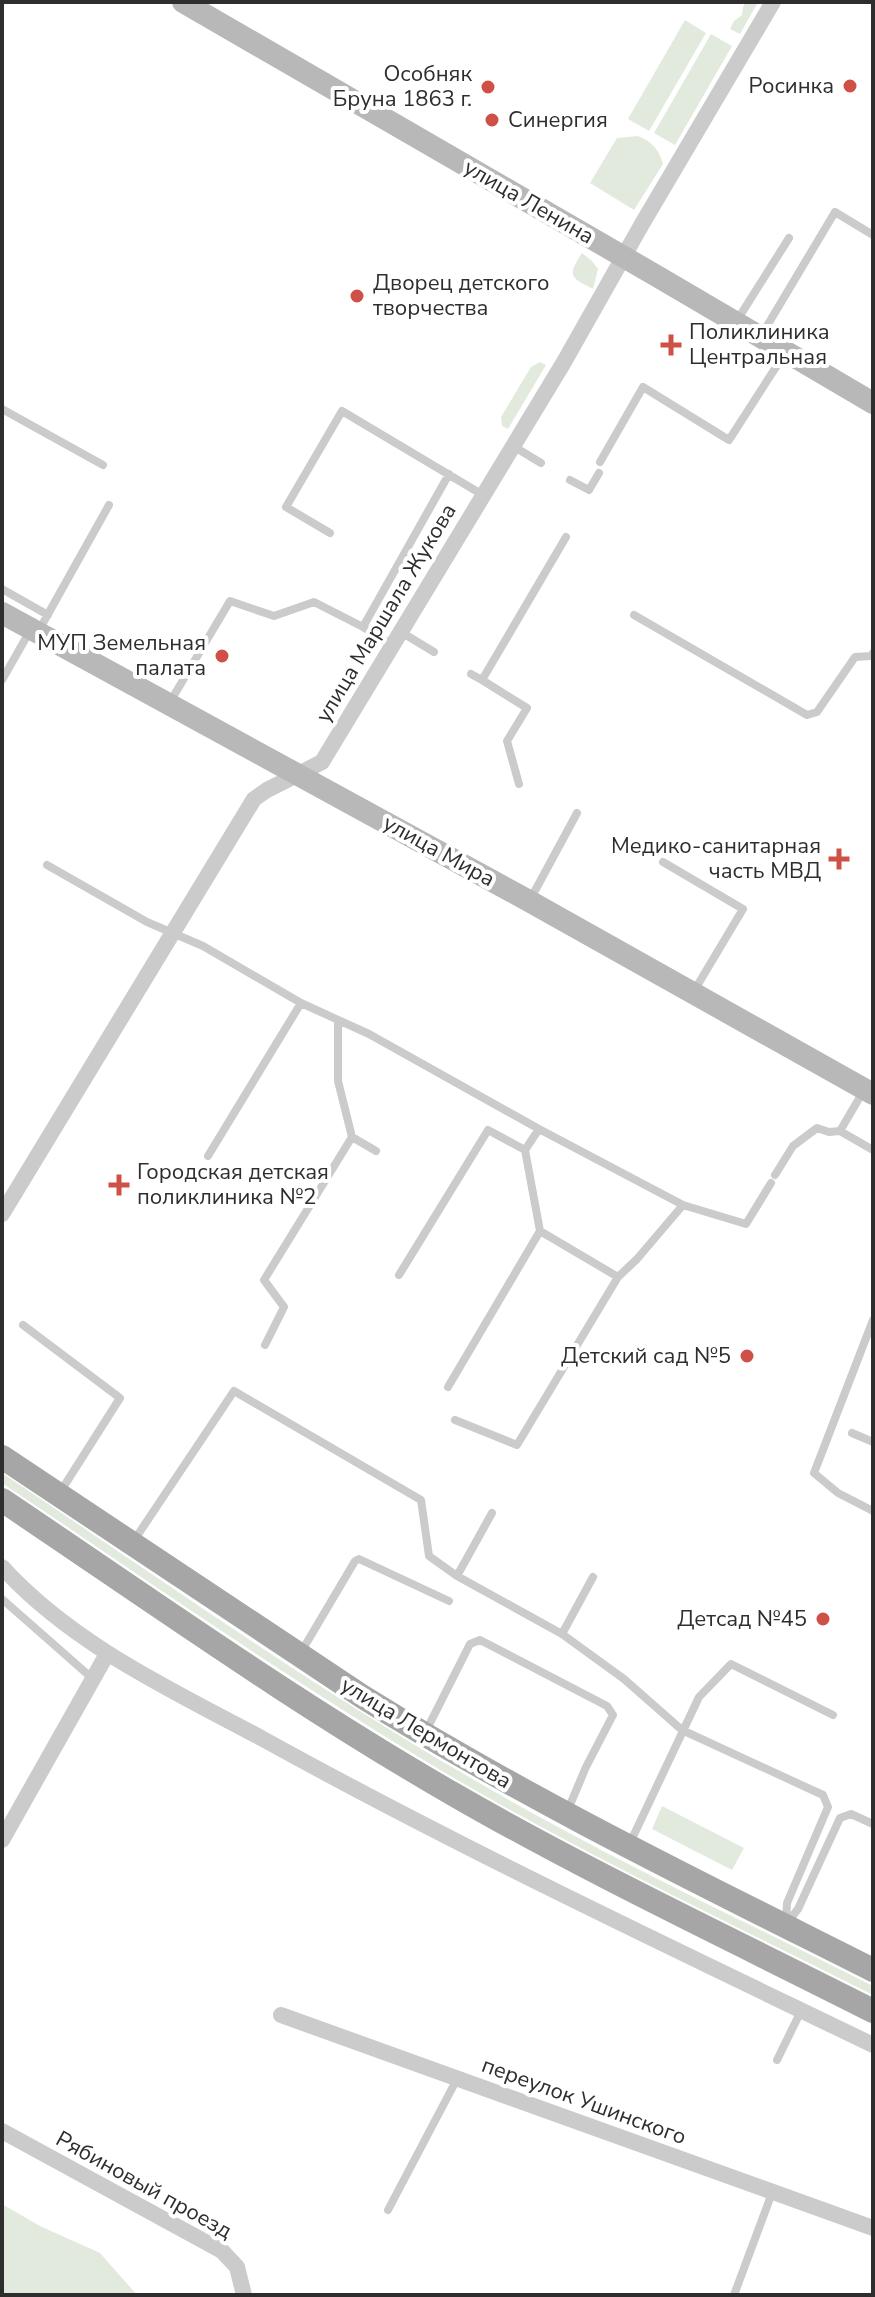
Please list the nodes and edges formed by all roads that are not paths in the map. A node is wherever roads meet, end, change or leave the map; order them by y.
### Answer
1 (183, 2) edge
2 (773, 2) edge
3 (873, 235) edge
4 (789, 238) dead end
5 (624, 257) junction
6 (736, 322) junction
7 (760, 337) junction
8 (786, 352) junction
9 (873, 403) edge
10 (2, 409) edge
11 (513, 446) junction
12 (600, 462) dead end
13 (541, 463) dead end
14 (103, 465) dead end
15 (599, 473) dead end
16 (449, 474) junction
17 (570, 480) dead end
18 (484, 495) junction
19 (109, 505) dead end
20 (330, 533) dead end
21 (566, 537) dead end
22 (2, 589) edge
23 (2, 613) edge
24 (634, 615) dead end
25 (39, 625) junction
26 (363, 627) junction
27 (396, 638) junction
28 (434, 652) dead end
29 (873, 653) edge
30 (471, 674) dead end
31 (2, 680) edge
32 (482, 680) junction
33 (168, 705) junction
34 (298, 775) junction
35 (519, 784) dead end
36 (577, 813) dead end
37 (663, 862) dead end
38 (47, 865) dead end
39 (529, 901) junction
40 (172, 934) junction
41 (694, 992) junction
42 (301, 1003) junction
43 (338, 1020) junction
44 (870, 1087) edge
45 (539, 1129) junction
46 (840, 1131) junction
47 (352, 1137) junction
48 (525, 1150) junction
49 (873, 1150) edge
50 (376, 1151) dead end
51 (208, 1156) dead end
52 (683, 1205) junction
53 (2, 1214) edge
54 (540, 1231) junction
55 (399, 1275) dead end
56 (618, 1277) junction
57 (873, 1320) edge
58 (23, 1325) dead end
59 (265, 1345) dead end
60 (448, 1387) dead end
61 (455, 1420) dead end
62 (852, 1433) dead end
63 (873, 1442) edge
64 (2, 1457) edge
65 (59, 1495) junction
66 (2, 1500) edge
67 (873, 1511) edge
68 (492, 1513) dead end
69 (133, 1543) junction
70 (2, 1567) edge
71 (457, 1576) junction
72 (593, 1577) dead end
73 (2, 1599) edge
74 (449, 1601) dead end
75 (562, 1634) junction
76 (107, 1654) junction
77 (300, 1654) junction
78 (94, 1680) junction
79 (833, 1715) dead end
80 (682, 1730) junction
81 (424, 1735) junction
82 (565, 1815) junction
83 (873, 1824) edge
84 (2, 1840) edge
85 (628, 1848) junction
86 (786, 1926) junction
87 (871, 1964) edge
88 (801, 2010) junction
89 (873, 2011) edge
90 (281, 2015) dead end
91 (873, 2045) edge
92 (777, 2060) dead end
93 (457, 2079) junction
94 (2, 2131) edge
95 (772, 2193) junction
96 (388, 2210) dead end
97 (873, 2228) edge
98 (244, 2295) edge
99 (734, 2295) edge

1 - 5 main road, улица Ленина
2 - 5 street, улица Маршала Жукова
3 - 7 lane
4 - 6 lane
5 - 6 main road, улица Ленина
5 - 11 street, улица Маршала Жукова
6 - 7 main road, улица Ленина
7 - 8 main road, улица Ленина
8 - 9 main road, улица Ленина
8 - 12 lane
10 - 14 lane
11 - 13 lane
11 - 18 street, улица Маршала Жукова
15 - 17 lane
16 - 18 lane
16 - 20 lane
16 - 26 lane
18 - 27 street, улица Маршала Жукова
19 - 25 lane
21 - 32 lane
22 - 25 lane
23 - 25 main road, улица Мира
24 - 29 lane
25 - 31 lane
25 - 33 main road, улица Мира
26 - 27 lane
26 - 33 lane
27 - 28 lane
27 - 34 street, улица Маршала Жукова
30 - 32 lane
32 - 35 lane
33 - 34 main road, улица Мира
34 - 39 main road, улица Мира
34 - 40 street, улица Маршала Жукова
36 - 39 lane
37 - 41 lane
38 - 40 lane
39 - 41 main road, улица Мира
40 - 42 lane
40 - 53 street, улица Маршала Жукова
41 - 44 main road, улица Мира
42 - 43 lane
42 - 51 lane
43 - 45 lane
43 - 47 lane
44 - 46 lane
45 - 48 lane
45 - 52 lane
46 - 49 lane
46 - 52 lane
47 - 50 lane
47 - 59 lane
48 - 54 lane
48 - 55 lane
52 - 56 lane
54 - 56 lane
54 - 60 lane
56 - 61 lane
57 - 67 lane
58 - 65 lane
62 - 63 lane
64 - 65 main road, улица Лермонтова
65 - 69 main road, улица Лермонтова
66 - 89 main road, улица Лермонтова
68 - 71 lane
69 - 71 lane
69 - 77 main road, улица Лермонтова
70 - 76 street
71 - 75 lane
72 - 75 lane
73 - 78 lane
74 - 77 lane
75 - 80 lane
76 - 78 street
76 - 88 street
77 - 81 main road, улица Лермонтова
78 - 84 street
79 - 80 lane
80 - 85 lane
80 - 86 lane
81 - 82 main road, улица Лермонтова
81 - 82 lane
82 - 85 main road, улица Лермонтова
83 - 86 lane
85 - 86 main road, улица Лермонтова
86 - 87 main road, улица Лермонтова
88 - 91 street
88 - 92 lane
90 - 93 street, переулок Ушинского
93 - 95 street, переулок Ушинского
93 - 96 lane
94 - 98 street, Рябиновый проезд
95 - 97 street, переулок Ушинского
95 - 99 lane

